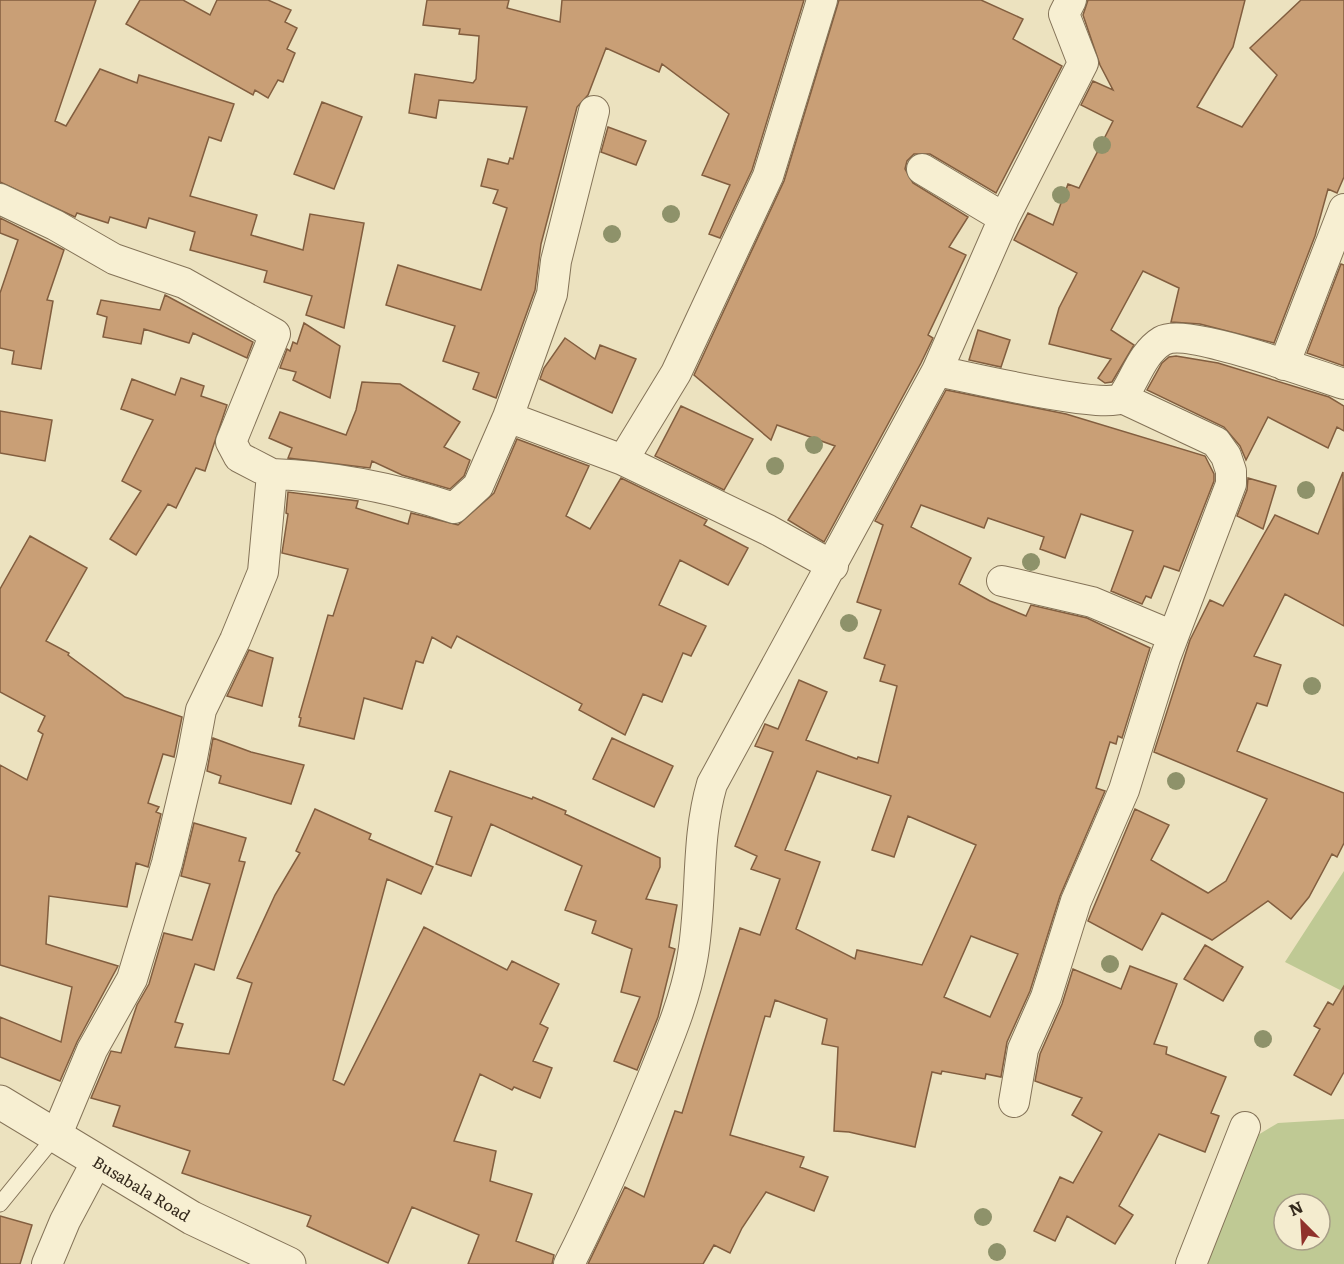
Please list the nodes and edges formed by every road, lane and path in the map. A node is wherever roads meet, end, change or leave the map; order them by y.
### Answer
1 (822, 0) edge
2 (1071, 0) edge
3 (594, 111) dead end
4 (922, 169) dead end
5 (0, 199) edge
6 (1344, 209) edge
7 (1004, 218) junction
8 (1284, 365) junction
9 (937, 371) junction
10 (1344, 384) edge
11 (1122, 398) junction
12 (508, 417) junction
13 (623, 460) junction
14 (272, 474) junction
15 (833, 566) junction
16 (1002, 581) dead end
17 (1173, 636) junction
18 (0, 1102) edge
19 (1014, 1102) dead end
20 (1245, 1127) dead end
21 (57, 1134) junction
22 (97, 1161) junction
23 (0, 1204) edge
24 (48, 1264) edge
25 (289, 1264) edge
26 (569, 1264) edge
27 (1191, 1264) edge

1 - 13 street
2 - 7 street
3 - 12 street
4 - 7 street
5 - 14 street
6 - 8 street
7 - 9 street
8 - 10 street
8 - 11 street
9 - 11 street
9 - 15 street
11 - 17 street
12 - 13 street
12 - 14 street
13 - 15 street
14 - 21 street
15 - 26 street
16 - 17 street
17 - 19 street
18 - 21 street, Busabala Road
20 - 27 street
21 - 22 street, Busabala Road
21 - 23 lane
22 - 24 street
22 - 25 street, Busabala Road

